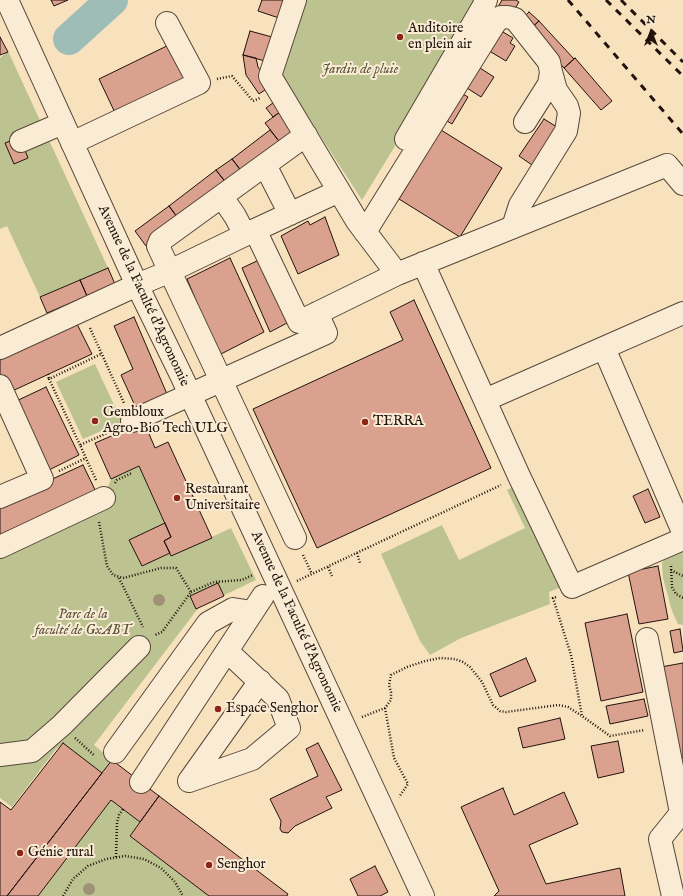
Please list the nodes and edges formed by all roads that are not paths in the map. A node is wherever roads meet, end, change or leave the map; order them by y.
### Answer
1 (7, 0) edge
2 (295, 0) edge
3 (486, 0) edge
4 (167, 23) dead end
5 (552, 72) junction
6 (525, 122) dead end
7 (63, 123) junction
8 (306, 135) junction
9 (21, 141) dead end
10 (72, 143) junction
11 (265, 166) junction
12 (683, 184) edge
13 (339, 191) junction
14 (222, 197) junction
15 (290, 214) junction
16 (361, 226) junction
17 (513, 227) junction
18 (250, 233) junction
19 (424, 263) junction
20 (170, 271) junction
21 (397, 274) junction
22 (137, 285) junction
23 (317, 313) junction
24 (683, 314) edge
25 (0, 348) edge
26 (604, 348) junction
27 (220, 381) junction
28 (190, 395) junction
29 (3, 399) edge
30 (485, 400) junction
31 (132, 421) road end
32 (0, 497) edge
33 (104, 498) road end
34 (683, 532) edge
35 (295, 538) dead end
36 (683, 539) edge
37 (0, 547) edge
38 (265, 599) junction
39 (647, 639) dead end
40 (143, 643) road end
41 (227, 651) junction
42 (260, 681) junction
43 (0, 755) edge
44 (106, 755) road end
45 (140, 782) dead end
46 (682, 813) edge
47 (423, 896) edge
48 (673, 896) edge

1 - 7 street, Avenue de la Faculté d'Agronomie
2 - 8 street
3 - 16 street
4 - 10 street
5 - 6 street
5 - 16 street
5 - 17 street
7 - 9 street
7 - 10 street, Avenue de la Faculté d'Agronomie
8 - 11 street
8 - 13 street
10 - 22 street, Avenue de la Faculté d'Agronomie
11 - 14 street
11 - 15 street
12 - 17 street
13 - 15 street
13 - 16 street
14 - 18 street
14 - 20 street
15 - 18 street
16 - 21 street
17 - 19 street
18 - 20 street
18 - 23 street
19 - 21 street
19 - 30 street
20 - 22 street
20 - 27 street
21 - 23 street
22 - 25 street
22 - 28 street, Avenue de la Faculté d'Agronomie
23 - 27 street
24 - 26 street
26 - 30 street
26 - 34 street
27 - 28 street
27 - 35 street
28 - 31 street
28 - 38 street, Avenue de la Faculté d'Agronomie
29 - 32 street
30 - 36 street
33 - 37 street
38 - 41 street
38 - 44 street
38 - 47 street, Avenue de la Faculté d'Agronomie
39 - 46 street
40 - 43 street
41 - 42 street
41 - 45 street
42 - 42 street
46 - 48 street

